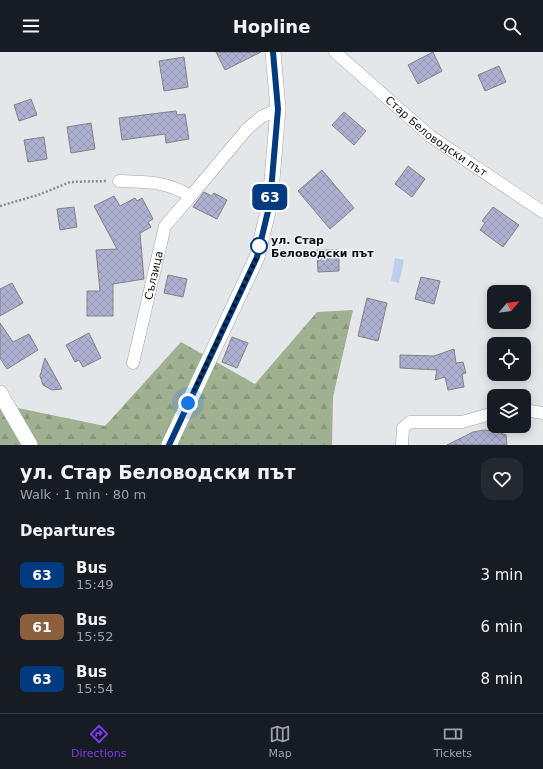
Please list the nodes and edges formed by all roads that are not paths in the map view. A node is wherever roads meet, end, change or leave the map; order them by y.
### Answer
1 (273, 52) edge
2 (335, 52) edge
3 (278, 109) junction
4 (119, 181) road end
5 (191, 196) junction
6 (543, 212) edge
7 (133, 363) dead end
8 (0, 393) edge
9 (531, 411) edge
10 (543, 413) edge
11 (487, 414) edge
12 (30, 445) edge
13 (169, 445) edge
14 (402, 445) edge

1 - 3 street
2 - 6 street, Стар Беловодски път
3 - 5 street, Сълзица
3 - 13 street
4 - 5 street
5 - 7 street, Сълзица
8 - 12 street
9 - 10 street
11 - 14 street

